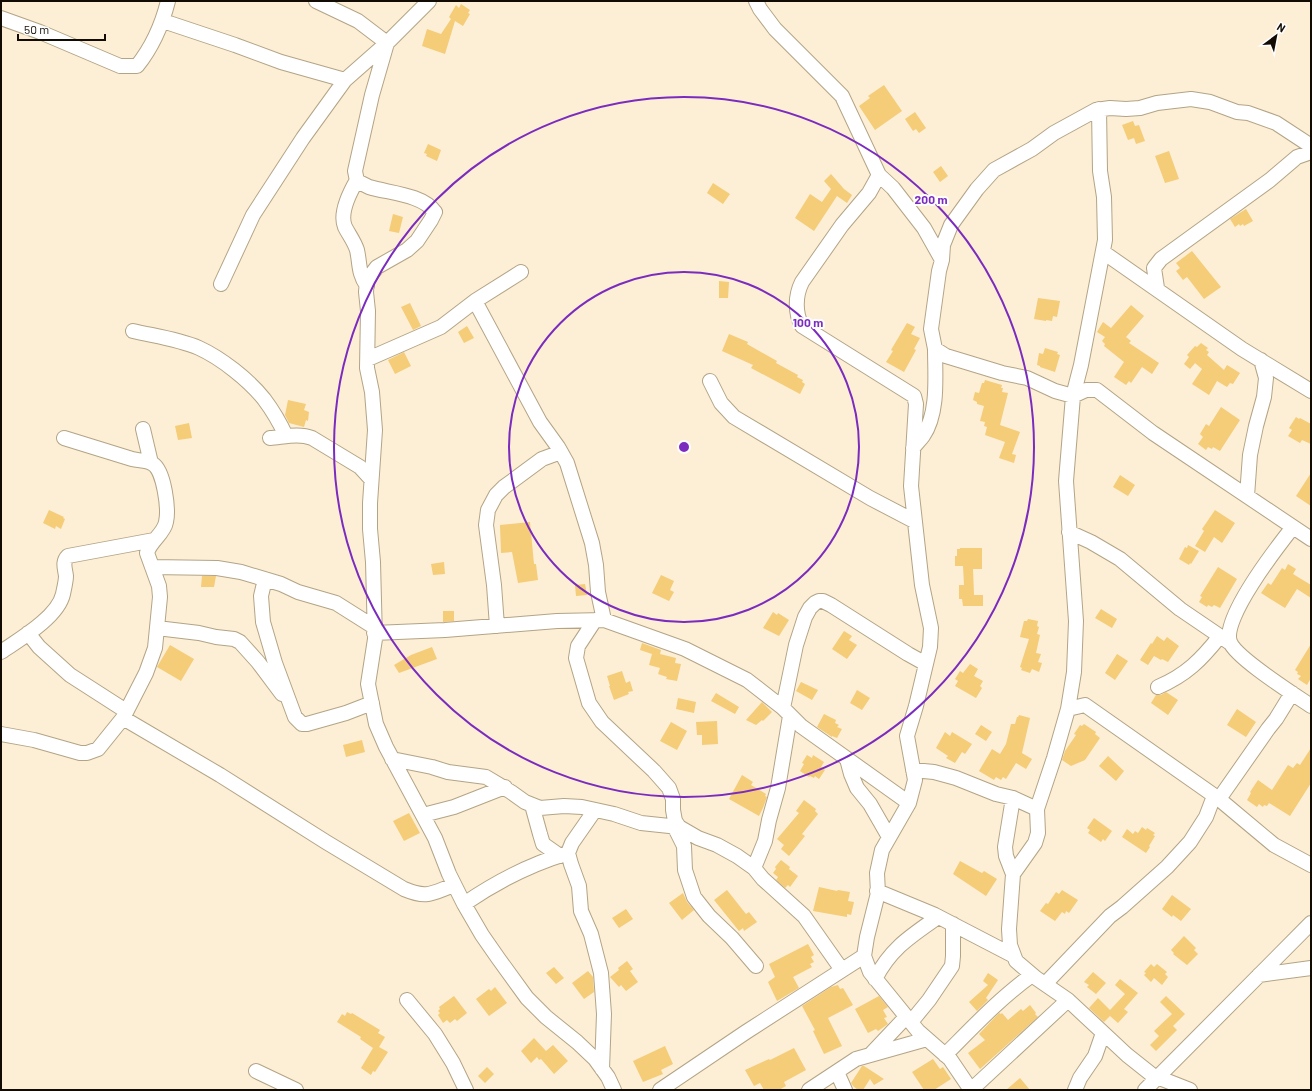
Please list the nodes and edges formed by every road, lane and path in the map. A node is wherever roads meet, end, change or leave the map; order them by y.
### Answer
1 (168, 1) edge
2 (316, 1) edge
3 (429, 1) edge
4 (756, 1) edge
5 (1, 18) edge
6 (163, 21) junction
7 (386, 43) junction
8 (345, 80) junction
9 (1098, 109) junction
10 (1311, 146) edge
11 (1311, 152) edge
12 (879, 175) junction
13 (357, 180) junction
14 (1104, 252) junction
15 (942, 260) junction
16 (521, 272) dead end
17 (221, 284) dead end
18 (367, 286) junction
19 (1156, 288) junction
20 (475, 301) junction
21 (133, 331) dead end
22 (935, 349) junction
23 (368, 359) junction
24 (1261, 360) junction
25 (710, 381) dead end
26 (1311, 391) edge
27 (1073, 396) junction
28 (143, 429) dead end
29 (286, 436) junction
30 (64, 438) dead end
31 (270, 438) dead end
32 (912, 448) junction
33 (561, 452) junction
34 (151, 463) junction
35 (371, 479) junction
36 (1247, 496) junction
37 (914, 521) junction
38 (1293, 527) junction
39 (1069, 532) junction
40 (1311, 539) edge
41 (154, 540) junction
42 (152, 567) junction
43 (265, 579) junction
44 (600, 620) junction
45 (497, 626) junction
46 (157, 628) junction
47 (374, 630) junction
48 (28, 633) junction
49 (1225, 639) junction
50 (1, 652) edge
51 (926, 664) junction
52 (1158, 687) dead end
53 (1292, 693) junction
54 (372, 703) junction
55 (290, 704) junction
56 (1311, 706) edge
57 (1068, 709) junction
58 (786, 712) junction
59 (124, 714) junction
60 (1, 734) edge
61 (392, 758) junction
62 (847, 759) junction
63 (913, 770) junction
64 (505, 787) junction
65 (1217, 797) junction
66 (1013, 798) junction
67 (909, 802) junction
68 (532, 805) junction
69 (1037, 809) junction
70 (595, 810) junction
71 (423, 815) junction
72 (677, 827) junction
73 (889, 837) junction
74 (564, 855) junction
75 (1311, 865) edge
76 (754, 868) junction
77 (1013, 874) junction
78 (454, 885) junction
79 (877, 891) junction
80 (464, 904) junction
81 (938, 917) junction
82 (1311, 923) edge
83 (953, 924) junction
84 (864, 956) junction
85 (1014, 956) junction
86 (756, 966) dead end
87 (1311, 968) edge
88 (842, 970) junction
89 (1032, 975) junction
90 (1259, 975) junction
91 (875, 979) junction
92 (1045, 984) junction
93 (407, 1000) dead end
94 (1068, 1000) junction
95 (908, 1019) junction
96 (1103, 1033) junction
97 (927, 1039) junction
98 (871, 1055) junction
99 (945, 1055) junction
100 (602, 1069) junction
101 (256, 1071) dead end
102 (837, 1072) junction
103 (1160, 1081) edge
104 (296, 1090) edge
105 (466, 1090) edge
106 (614, 1090) edge
107 (660, 1090) edge
108 (809, 1090) edge
109 (845, 1090) edge
110 (971, 1090) edge
111 (1075, 1090) edge
112 (1145, 1090) edge
113 (1190, 1090) edge

1 - 6 street
2 - 7 street
3 - 7 street
4 - 12 street
5 - 6 street
6 - 8 street
7 - 8 street
7 - 13 street
8 - 17 street
9 - 10 street
9 - 14 street
9 - 15 street
11 - 19 street
12 - 15 street
12 - 32 street
13 - 18 street
13 - 18 street
14 - 19 street
14 - 27 street
15 - 22 street
16 - 20 street
18 - 23 street
19 - 24 street
20 - 23 street
20 - 33 street
21 - 29 street
22 - 27 street
22 - 32 street
23 - 35 street
24 - 26 street
24 - 36 street
25 - 37 street
27 - 36 street
27 - 39 street
28 - 34 street
29 - 31 street
29 - 35 street
30 - 34 street
32 - 37 street
33 - 44 street
33 - 45 street
34 - 41 street
35 - 47 street
36 - 38 street
37 - 51 street
38 - 40 street
38 - 49 street
39 - 49 street
39 - 57 street
41 - 42 street
41 - 48 street
42 - 43 street
42 - 46 street
43 - 47 street
43 - 55 street
44 - 45 street
44 - 58 street
44 - 72 street
45 - 47 street
46 - 55 street
46 - 59 street
47 - 54 street
48 - 50 street
48 - 59 street
49 - 52 street
49 - 53 street
51 - 58 street
51 - 63 street
53 - 56 street
53 - 65 street
54 - 55 street
54 - 61 street
57 - 65 street
57 - 69 street
58 - 62 street
58 - 76 street
59 - 60 street
59 - 78 street
61 - 64 street
61 - 71 street
62 - 67 street
62 - 73 street
63 - 66 street
63 - 67 street
64 - 68 street
64 - 71 street
65 - 75 street
65 - 92 street
66 - 69 street
66 - 77 street
67 - 73 street
68 - 70 street
68 - 74 street
69 - 77 street
70 - 72 street
70 - 74 street
71 - 78 street
72 - 76 street
72 - 86 street
73 - 79 street
74 - 80 street
74 - 100 street
76 - 88 street
77 - 85 street
78 - 80 street
79 - 81 street
79 - 84 street
80 - 100 street
81 - 83 street
81 - 91 street
82 - 90 street
83 - 85 street
83 - 95 street
84 - 88 street
84 - 91 street
85 - 89 street
87 - 90 street
88 - 107 street
89 - 92 street
89 - 99 street
90 - 103 street
91 - 95 street
92 - 94 street
93 - 105 street
94 - 96 street
94 - 110 street
95 - 97 street
95 - 98 street
96 - 103 street
96 - 111 street
97 - 98 street
97 - 99 street
98 - 102 street
99 - 110 street
100 - 106 street
101 - 104 street
102 - 108 street
102 - 109 street
103 - 112 street
103 - 113 street

